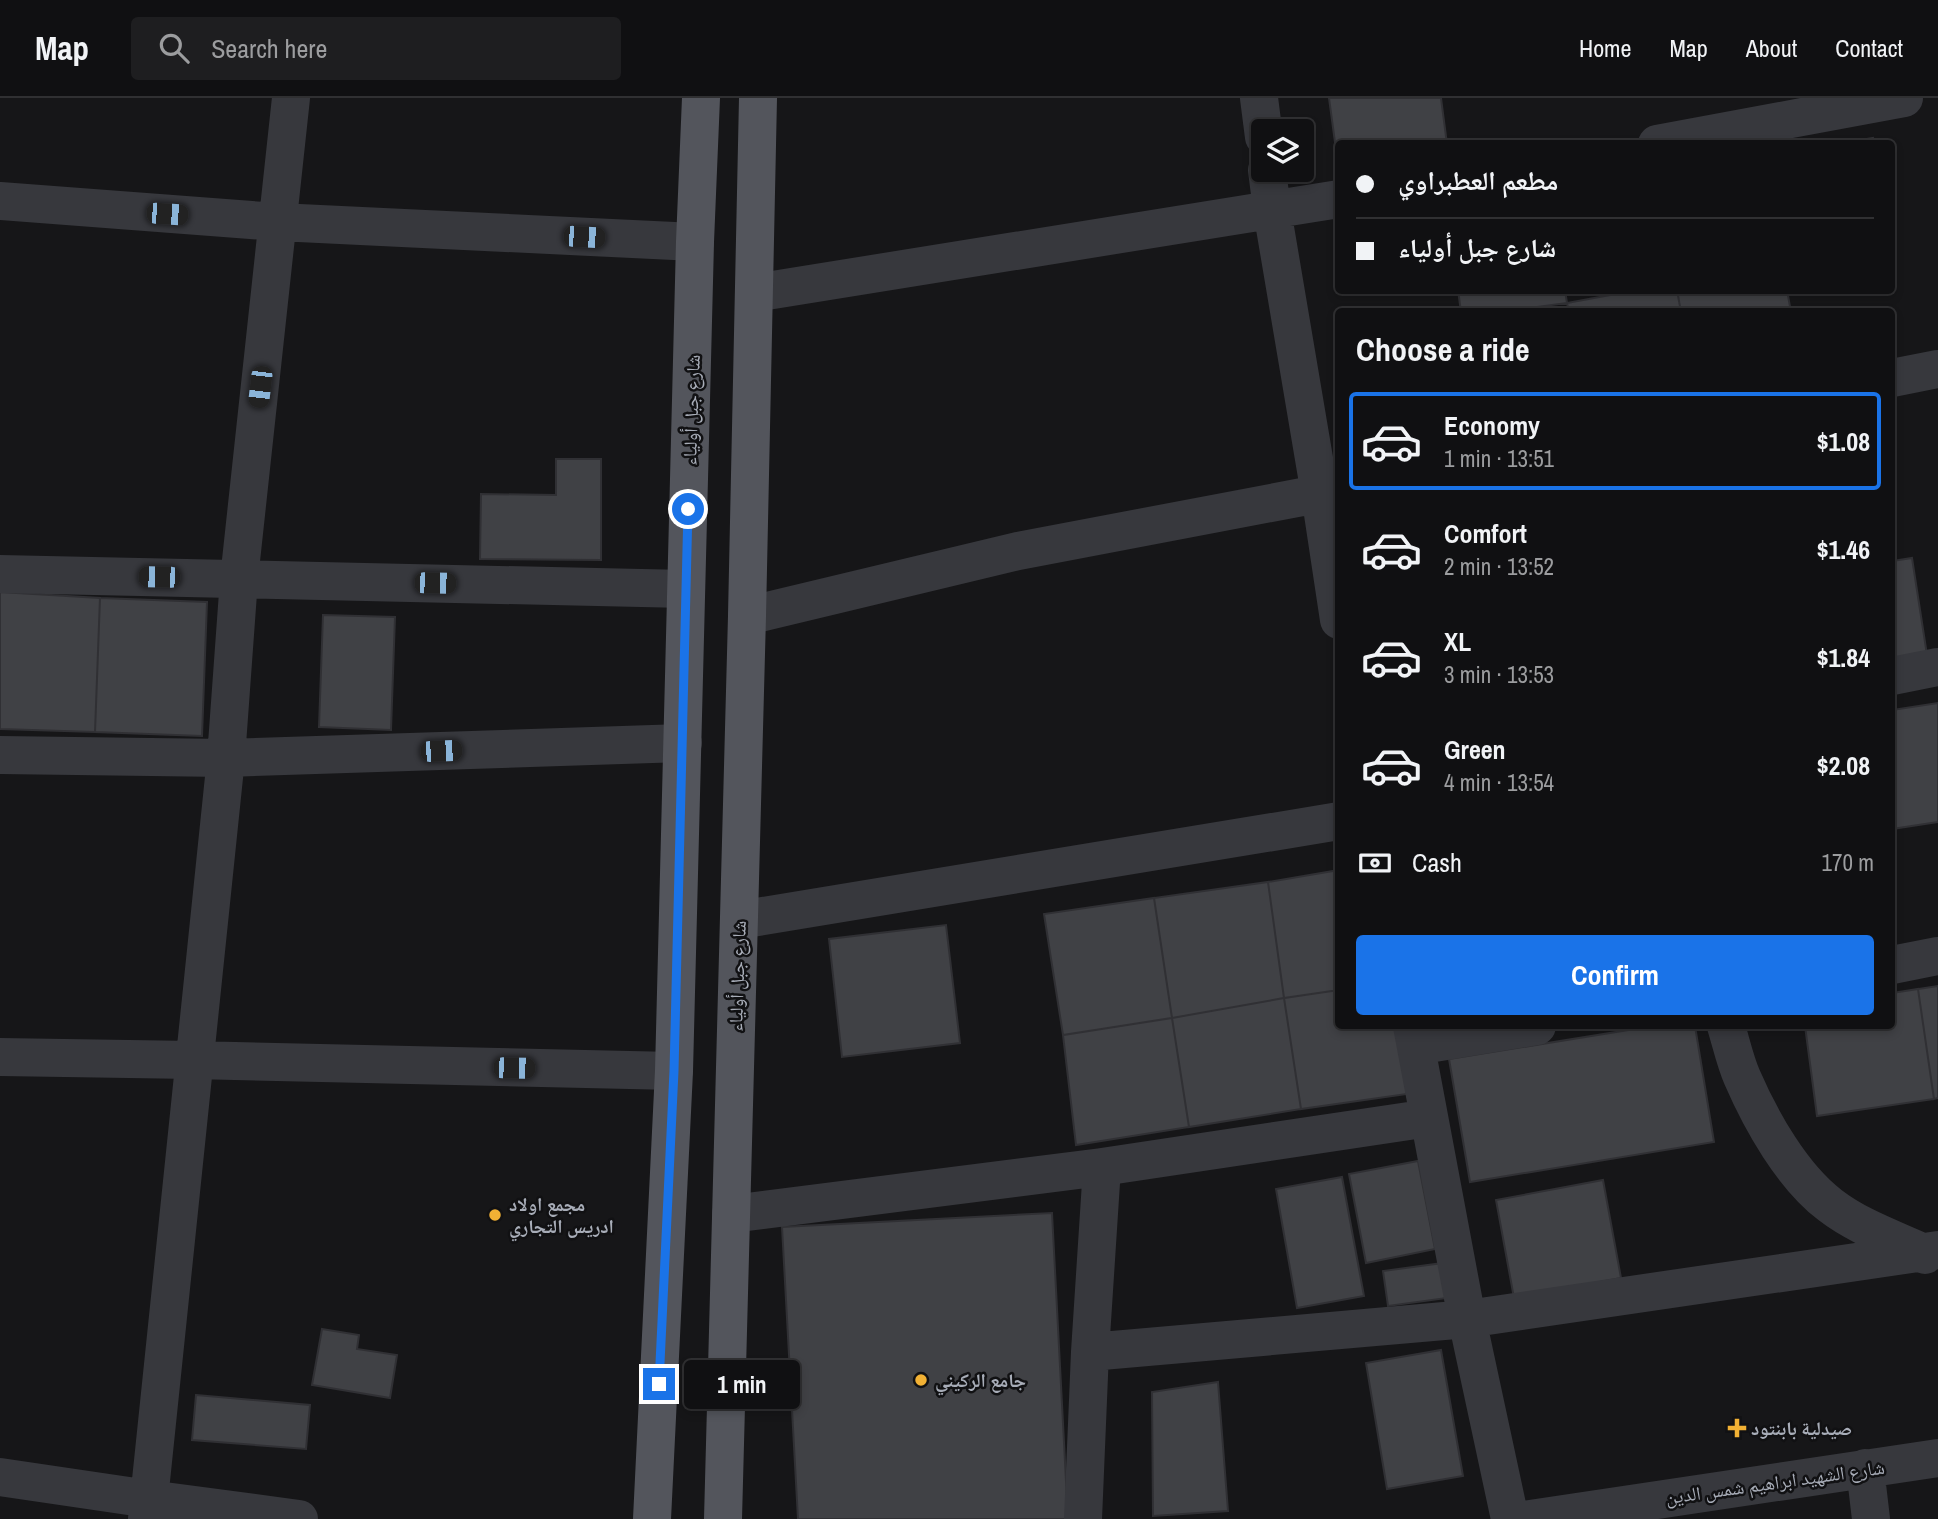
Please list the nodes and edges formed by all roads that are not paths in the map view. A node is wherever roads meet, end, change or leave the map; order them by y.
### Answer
1 (290, 98) edge
2 (701, 98) edge
3 (758, 98) edge
4 (1259, 98) edge
5 (1904, 98) edge
6 (1262, 119) edge
7 (1678, 140) edge
8 (1269, 182) edge
9 (1335, 200) edge
10 (0, 201) edge
11 (1272, 210) junction
12 (278, 222) junction
13 (695, 242) junction
14 (754, 293) junction
15 (1938, 369) edge
16 (1895, 377) edge
17 (1330, 492) edge
18 (1335, 563) edge
19 (0, 574) edge
20 (239, 579) junction
21 (686, 589) junction
22 (747, 616) junction
23 (1938, 667) edge
24 (1895, 675) edge
25 (683, 743) junction
26 (0, 755) edge
27 (226, 758) junction
28 (1335, 822) edge
29 (738, 920) junction
30 (1938, 956) edge
31 (1895, 964) edge
32 (1500, 1029) edge
33 (1727, 1029) edge
34 (1414, 1036) edge
35 (0, 1057) edge
36 (193, 1060) junction
37 (674, 1071) junction
38 (1429, 1118) junction
39 (1102, 1167) junction
40 (731, 1214) junction
41 (1933, 1257) edge
42 (1467, 1319) junction
43 (1090, 1352) junction
44 (1938, 1458) edge
45 (1866, 1468) junction
46 (0, 1477) edge
47 (148, 1509) edge
48 (299, 1519) edge
49 (652, 1519) edge
50 (723, 1519) edge
51 (1083, 1519) edge
52 (1510, 1519) edge
53 (1530, 1519) edge
54 (1871, 1519) edge

1 - 12 street
2 - 13 main road, شارع جبل أولياء
3 - 14 main road, شارع جبل أولياء
4 - 6 street
5 - 7 street
8 - 11 street
9 - 11 street
10 - 12 street
11 - 14 street
11 - 17 street
12 - 13 street
12 - 20 street
13 - 21 main road, شارع جبل أولياء
14 - 22 main road, شارع جبل أولياء
15 - 16 street
17 - 18 street
17 - 22 street
19 - 20 street
20 - 21 street
20 - 27 street
21 - 25 main road, شارع جبل أولياء
22 - 29 main road, شارع جبل أولياء
23 - 24 street
25 - 27 street
25 - 37 main road, شارع جبل أولياء
26 - 27 street
27 - 36 street
28 - 29 street
29 - 40 main road, شارع جبل أولياء
30 - 31 street
32 - 34 street
33 - 41 street
34 - 38 street
35 - 36 street
36 - 37 street
36 - 47 street
37 - 49 main road, شارع جبل أولياء
38 - 39 street
38 - 42 street
39 - 40 street
39 - 43 street
40 - 50 main road, شارع جبل أولياء
41 - 42 street
42 - 43 street
42 - 52 street
43 - 51 street
44 - 45 street, شارع الشهيد ابراهيم شمس الدين
45 - 53 street, شارع الشهيد ابراهيم شمس الدين
45 - 54 street
46 - 47 street
47 - 48 street

